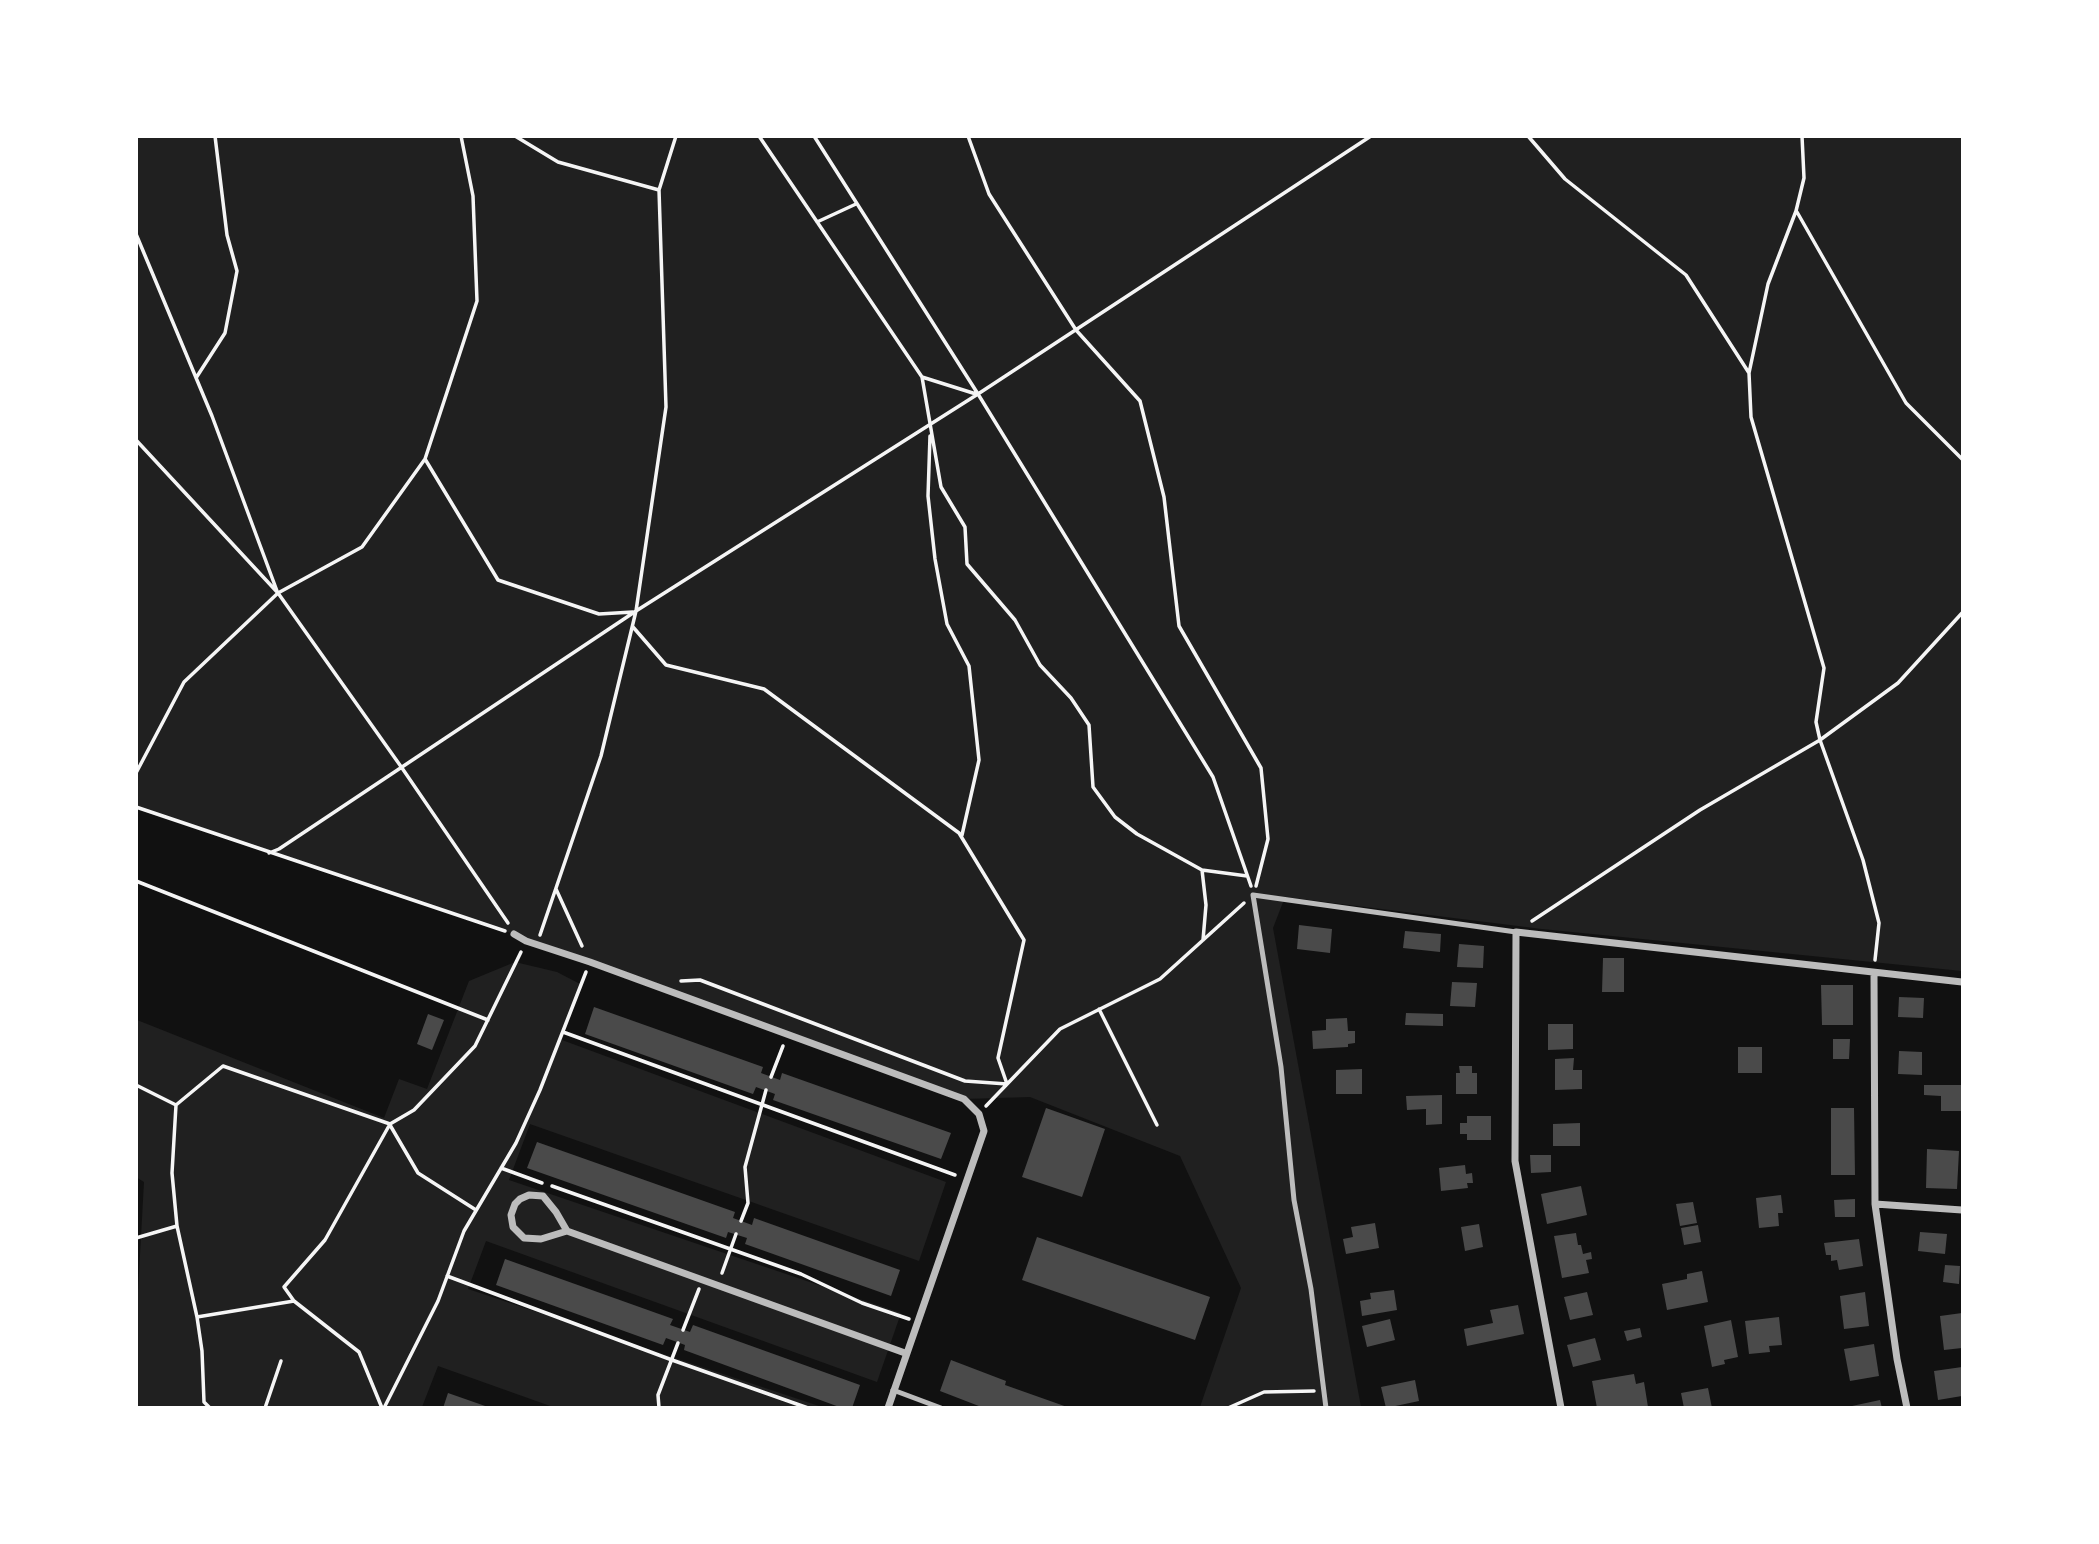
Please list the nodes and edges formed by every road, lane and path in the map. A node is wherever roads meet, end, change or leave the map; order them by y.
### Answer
1 (215, 136) edge
2 (461, 136) edge
3 (515, 136) edge
4 (676, 136) edge
5 (759, 136) edge
6 (814, 136) edge
7 (968, 136) edge
8 (1371, 136) edge
9 (1528, 136) edge
10 (1802, 136) edge
11 (659, 190) junction
12 (857, 204) junction
13 (1796, 211) junction
14 (817, 222) junction
15 (136, 234) edge
16 (1076, 330) junction
17 (1749, 373) junction
18 (922, 377) junction
19 (196, 378) junction
20 (978, 394) junction
21 (930, 425) junction
22 (136, 440) edge
23 (1962, 459) edge
24 (425, 460) junction
25 (278, 593) junction
26 (636, 611) junction
27 (1962, 613) edge
28 (633, 627) junction
29 (1820, 740) junction
30 (402, 768) junction
31 (136, 774) edge
32 (136, 807) edge
33 (961, 837) junction
34 (269, 853) junction
35 (1202, 870) junction
36 (1247, 876) junction
37 (136, 881) edge
38 (556, 889) junction
39 (1253, 895) junction
40 (1516, 932) junction
41 (514, 934) junction
42 (1203, 940) junction
43 (526, 941) junction
44 (537, 944) junction
45 (590, 961) junction
46 (1874, 973) junction
47 (675, 982) dead end
48 (1962, 982) edge
49 (1099, 1009) junction
50 (488, 1020) junction
51 (563, 1031) junction
52 (787, 1034) junction
53 (771, 1077) dead end
54 (1007, 1084) junction
55 (136, 1085) edge
56 (766, 1090) dead end
57 (761, 1104) junction
58 (176, 1105) junction
59 (979, 1114) junction
60 (390, 1124) junction
61 (1157, 1125) dead end
62 (501, 1168) junction
63 (967, 1180) junction
64 (1875, 1205) junction
65 (476, 1210) junction
66 (1962, 1210) edge
67 (741, 1221) dead end
68 (177, 1226) junction
69 (567, 1230) junction
70 (736, 1234) dead end
71 (136, 1238) edge
72 (730, 1250) junction
73 (447, 1276) junction
74 (703, 1280) junction
75 (717, 1285) junction
76 (294, 1301) junction
77 (197, 1317) junction
78 (916, 1321) junction
79 (683, 1329) dead end
80 (678, 1343) dead end
81 (905, 1353) junction
82 (281, 1360) dead end
83 (672, 1360) junction
84 (893, 1390) junction
85 (1323, 1391) junction
86 (210, 1408) edge
87 (265, 1408) edge
88 (383, 1408) edge
89 (659, 1408) edge
90 (808, 1408) edge
91 (888, 1408) edge
92 (941, 1408) edge
93 (1228, 1408) edge
94 (1326, 1408) edge
95 (1561, 1408) edge
96 (1907, 1408) edge

1 - 19 path
2 - 24 path
3 - 11 path
4 - 11 path
5 - 14 path
6 - 12 path
7 - 16 path
8 - 16 path
9 - 17 path
10 - 13 path
11 - 26 path
12 - 14 path
12 - 20 path
13 - 17 path
13 - 23 path
14 - 18 path
15 - 19 path
16 - 20 path
16 - 39 path
17 - 29 path
18 - 20 path
18 - 21 path
19 - 25 path
20 - 21 path
20 - 36 path
21 - 26 path
21 - 33 path
21 - 35 path
22 - 25 path
24 - 25 path
24 - 26 path
25 - 30 path
25 - 31 path
26 - 28 path
26 - 30 path
27 - 29 path
28 - 33 path
28 - 38 path
29 - 40 path
29 - 46 path
30 - 34 path
30 - 41 path
32 - 34 path
33 - 54 path
34 - 41 path
35 - 36 path
35 - 42 path
36 - 39 path
37 - 50 path
38 - 44 path
38 - 45 path
39 - 40 lane
39 - 42 path
39 - 85 lane
40 - 46 street
40 - 95 street
41 - 43 street
42 - 49 path
43 - 44 street
43 - 50 path
44 - 45 street
45 - 51 path
45 - 52 street
46 - 48 street
46 - 64 street
47 - 54 path
49 - 54 path
49 - 61 path
50 - 60 path
51 - 57 path
51 - 62 path
52 - 53 path
52 - 59 street
54 - 59 path
55 - 58 path
56 - 57 path
57 - 63 path
57 - 67 path
58 - 60 path
58 - 68 path
59 - 63 street
60 - 65 path
60 - 76 path
62 - 65 path
62 - 72 path
63 - 78 street
64 - 66 street
64 - 96 street
65 - 73 path
68 - 71 path
68 - 77 path
69 - 69 street
69 - 74 street
70 - 72 path
72 - 75 path
72 - 78 path
73 - 83 path
73 - 88 path
74 - 75 street
74 - 79 path
75 - 81 street
76 - 77 path
76 - 88 path
77 - 86 path
78 - 81 street
80 - 83 path
81 - 84 street
82 - 87 path
83 - 89 path
83 - 90 path
84 - 91 street
84 - 92 lane
85 - 93 path
85 - 94 lane

